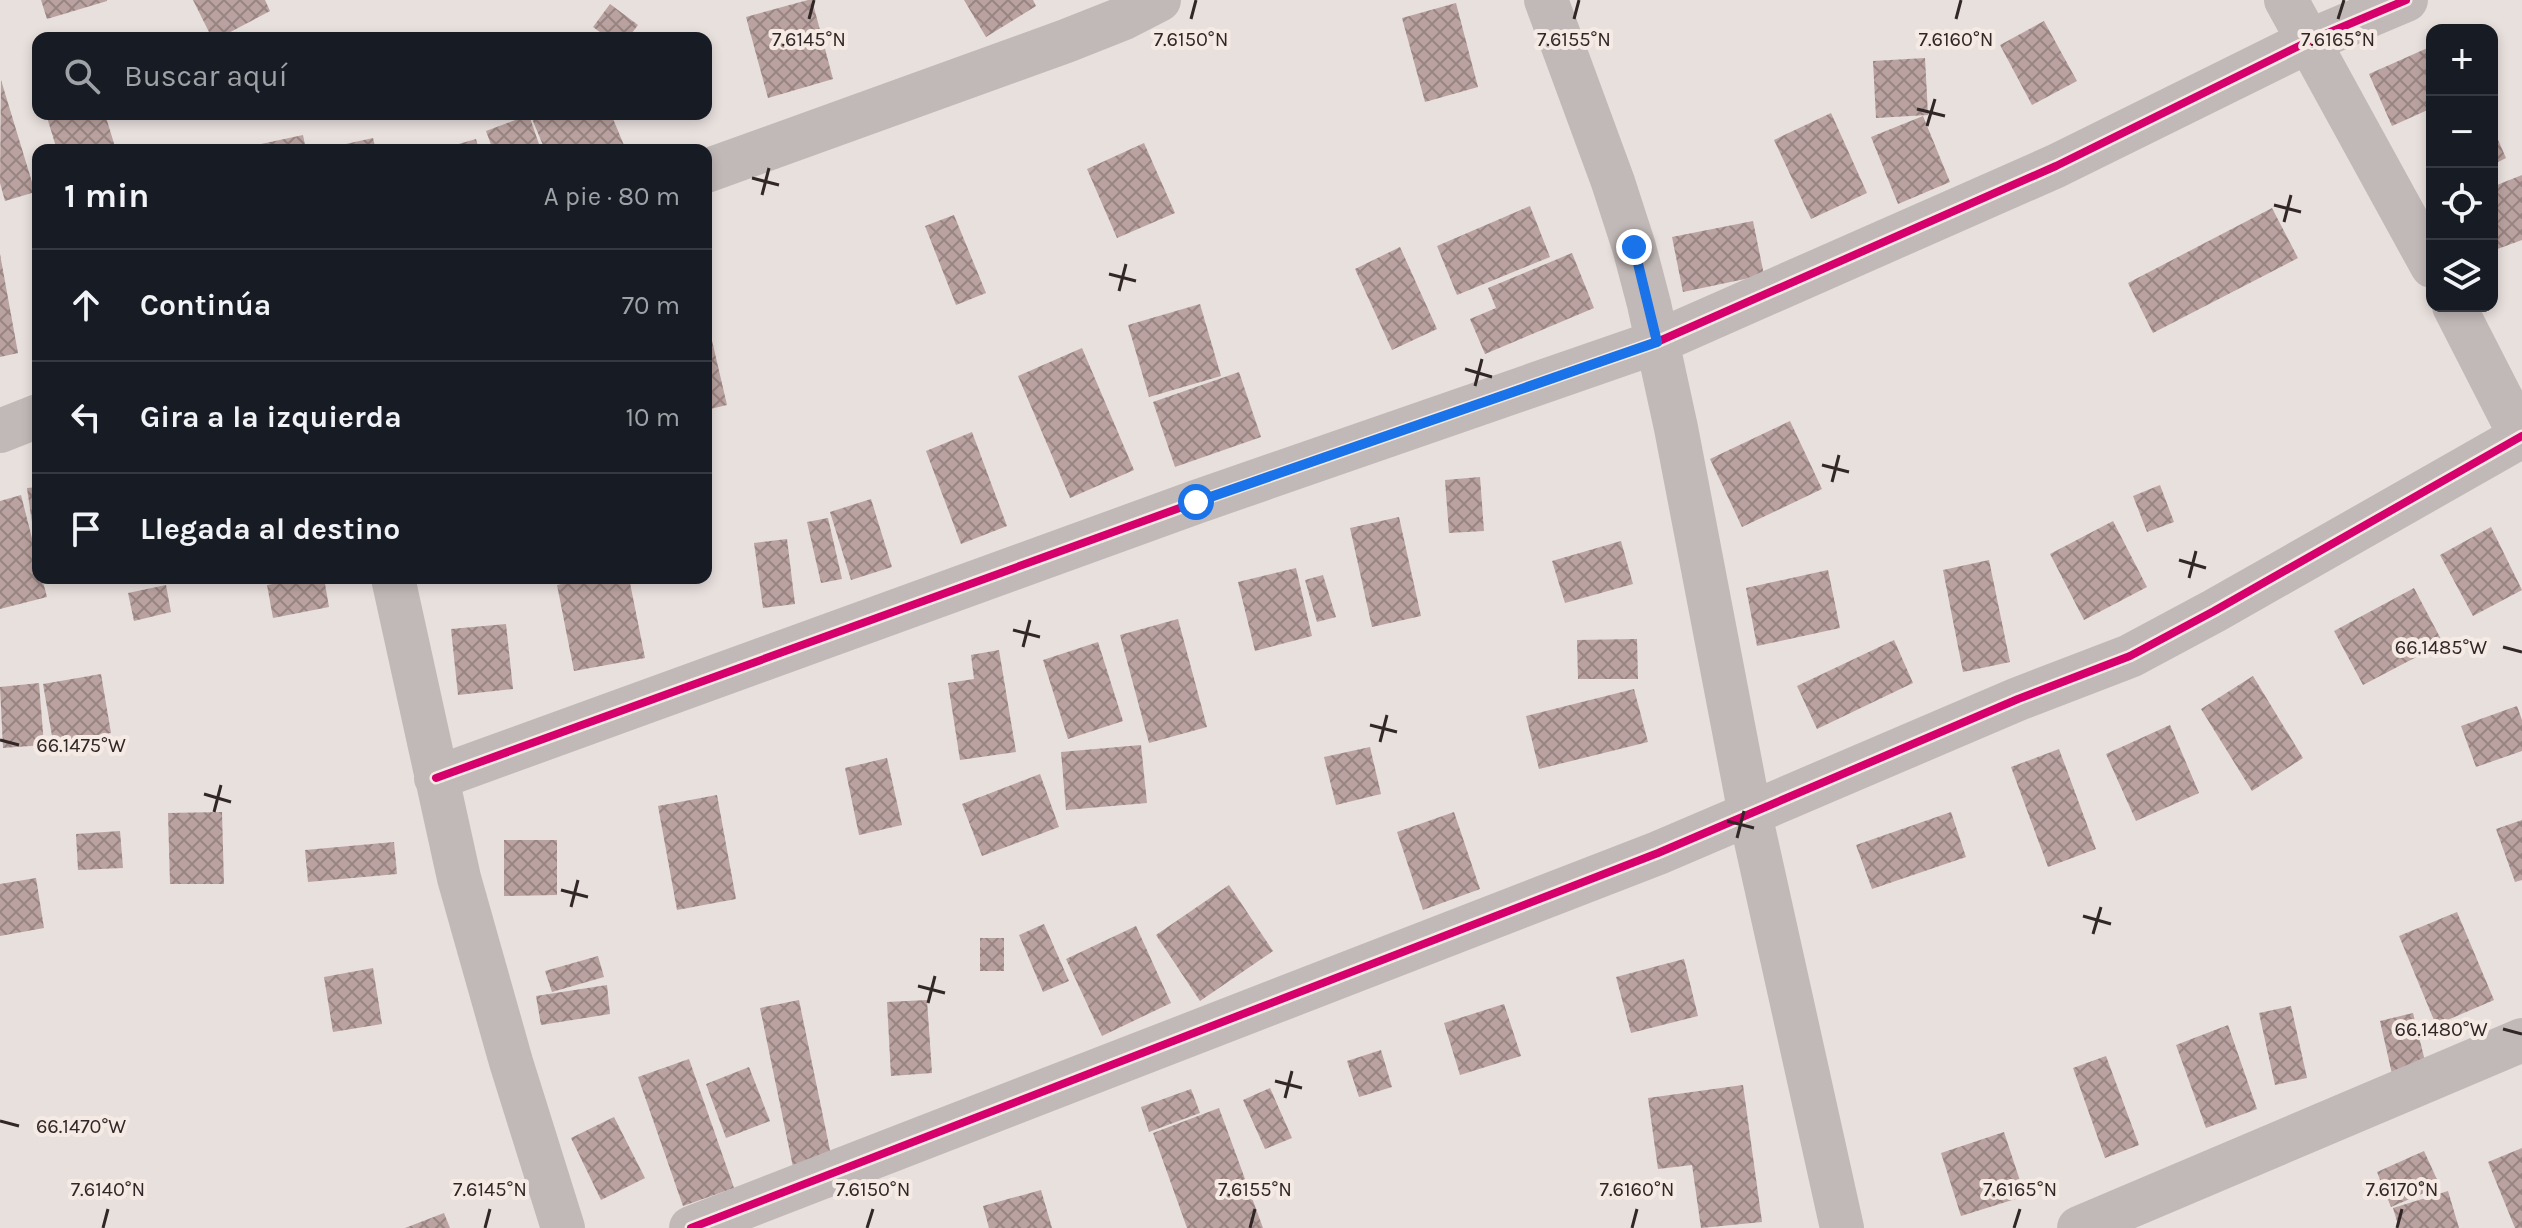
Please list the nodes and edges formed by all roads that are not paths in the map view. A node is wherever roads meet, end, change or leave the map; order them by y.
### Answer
1 (1159, 0) edge
2 (1546, 0) edge
3 (2286, 0) edge
4 (2406, 0) edge
5 (2309, 41) junction
6 (712, 169) edge
7 (2426, 255) edge
8 (2457, 312) edge
9 (1657, 342) junction
10 (32, 418) edge
11 (0, 431) edge
12 (2522, 438) edge
13 (394, 584) edge
14 (436, 778) junction
15 (1750, 814) junction
16 (2522, 1040) edge
17 (563, 1228) edge
18 (691, 1228) edge
19 (1842, 1228) edge
20 (2079, 1228) edge

1 - 6 street
2 - 9 street
3 - 5 street
4 - 5 street
5 - 7 street
5 - 9 street
8 - 12 street
9 - 14 street
9 - 15 street
10 - 11 street
12 - 15 street
13 - 14 street
14 - 17 street
15 - 18 street
15 - 19 street
16 - 20 street

